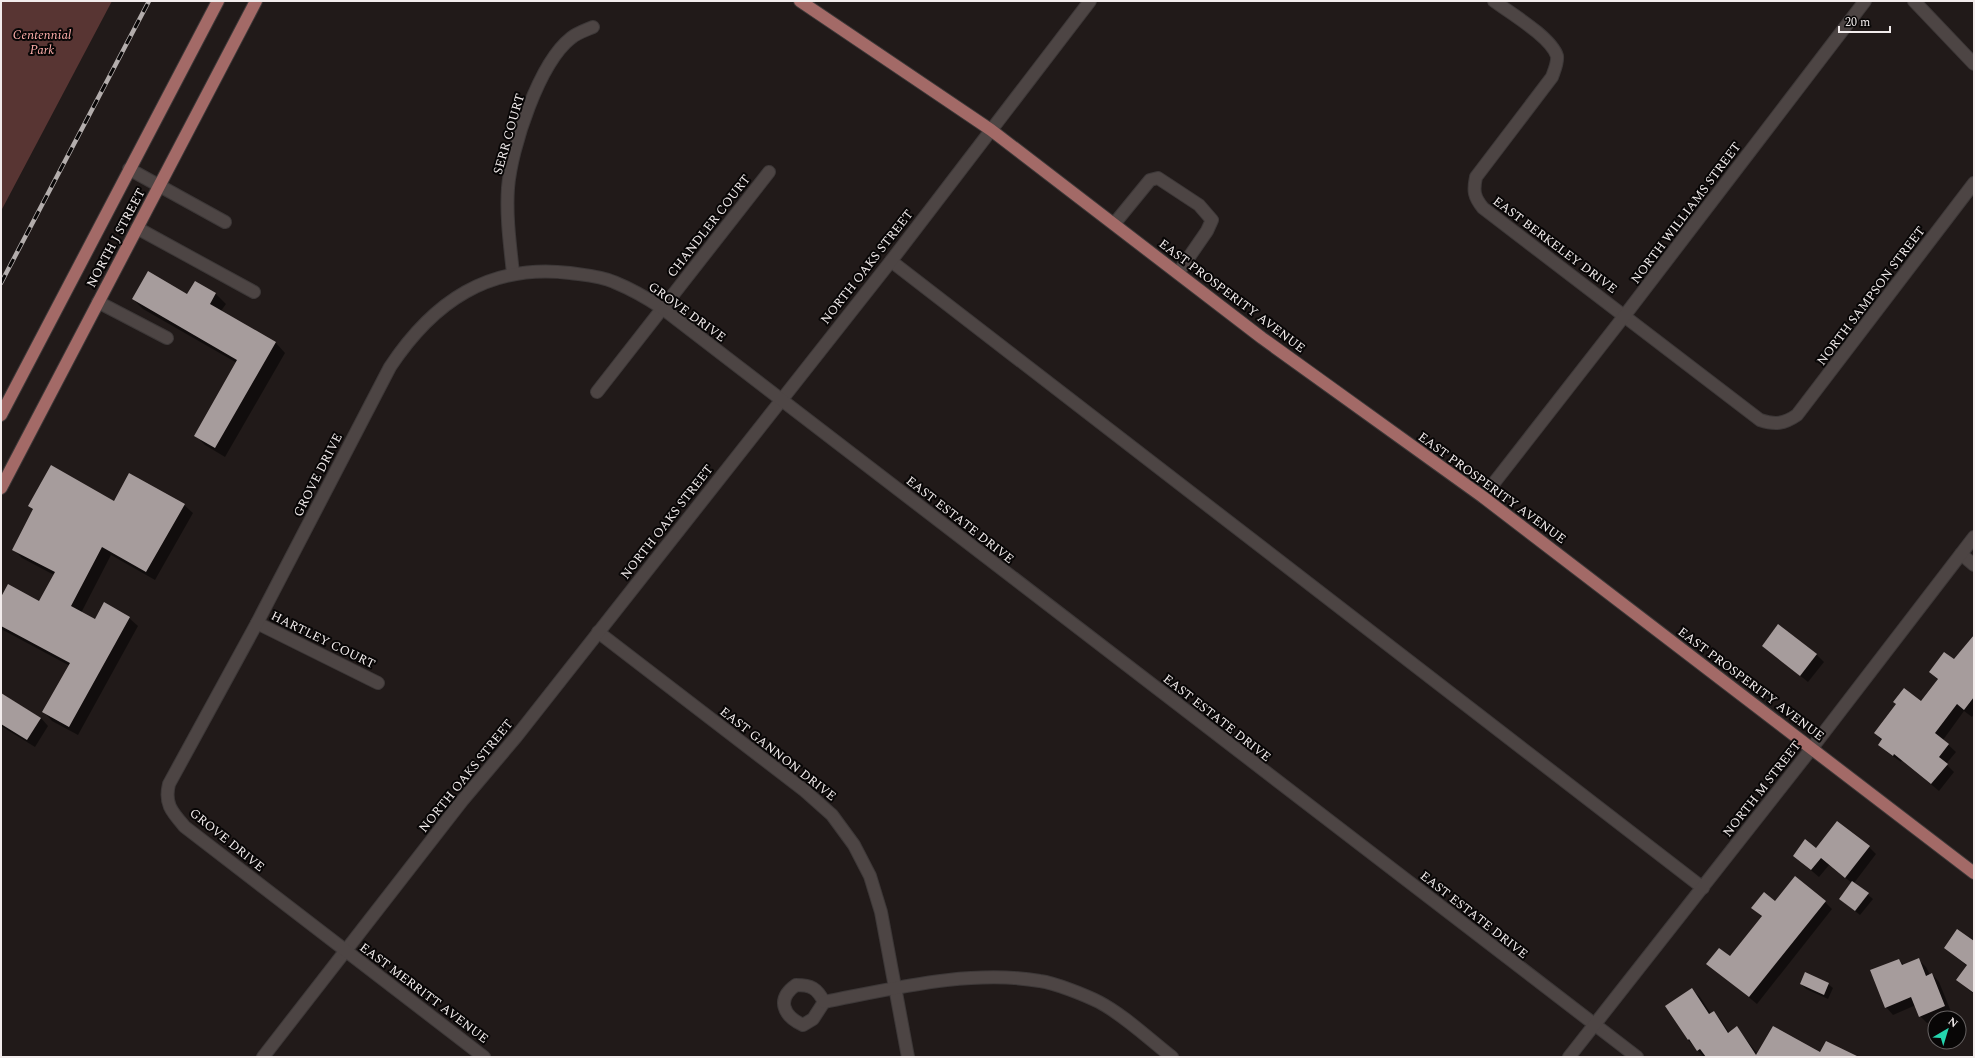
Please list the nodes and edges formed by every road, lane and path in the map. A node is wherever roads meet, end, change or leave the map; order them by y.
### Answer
1 (218, 1) edge
2 (256, 1) edge
3 (800, 1) edge
4 (1090, 1) edge
5 (1494, 1) edge
6 (1865, 1) edge
7 (1914, 1) edge
8 (593, 27) dead end
9 (1974, 64) edge
10 (991, 130) junction
11 (129, 169) junction
12 (769, 172) dead end
13 (1974, 184) edge
14 (160, 186) junction
15 (225, 222) dead end
16 (1114, 224) junction
17 (137, 228) junction
18 (890, 261) junction
19 (512, 273) junction
20 (1178, 273) junction
21 (254, 292) dead end
22 (98, 302) junction
23 (662, 308) junction
24 (1625, 315) junction
25 (167, 338) dead end
26 (597, 392) dead end
27 (780, 400) junction
28 (1, 414) edge
29 (1787, 422) joint
30 (1, 488) edge
31 (1483, 497) junction
32 (1974, 537) edge
33 (1961, 554) junction
34 (1974, 565) edge
35 (257, 623) junction
36 (598, 632) junction
37 (378, 683) dead end
38 (1812, 748) junction
39 (1974, 873) edge
40 (1703, 888) junction
41 (346, 951) junction
42 (895, 988) junction
43 (824, 1002) dead end
44 (1594, 1025) junction
45 (263, 1057) edge
46 (484, 1057) edge
47 (908, 1057) edge
48 (1172, 1057) edge
49 (1569, 1057) edge
50 (1637, 1057) edge

1 - 11 main road, NORTH J STREET
2 - 14 main road, NORTH J STREET
3 - 10 main road, EAST PROSPERITY AVENUE
4 - 10 street, NORTH OAKS STREET
5 - 24 street, EAST BERKELEY DRIVE
6 - 24 street, NORTH WILLIAMS STREET
7 - 9 street
8 - 19 street, SERR COURT
10 - 16 main road, EAST PROSPERITY AVENUE
10 - 18 street, NORTH OAKS STREET
11 - 14 street
11 - 28 main road, NORTH J STREET
12 - 23 street, CHANDLER COURT
13 - 29 street, NORTH SAMPSON STREET
14 - 15 street
14 - 17 main road, NORTH J STREET
16 - 20 main road, EAST PROSPERITY AVENUE
16 - 20 street
17 - 21 street
17 - 22 main road, NORTH J STREET
18 - 27 street, NORTH OAKS STREET
18 - 40 street
19 - 23 street, GROVE DRIVE
19 - 35 street, GROVE DRIVE
20 - 31 main road, EAST PROSPERITY AVENUE
22 - 25 street
22 - 30 main road, NORTH J STREET
23 - 26 street, CHANDLER COURT
23 - 27 street, GROVE DRIVE
24 - 29 street, EAST BERKELEY DRIVE
24 - 31 street, NORTH WILLIAMS STREET
27 - 36 street, NORTH OAKS STREET
27 - 44 street, EAST ESTATE DRIVE
31 - 38 main road, EAST PROSPERITY AVENUE
32 - 33 street, NORTH M STREET
33 - 34 street
33 - 38 street, NORTH M STREET
35 - 37 street, HARTLEY COURT
35 - 41 street, GROVE DRIVE
36 - 41 street, NORTH OAKS STREET
36 - 42 street, EAST GANNON DRIVE
38 - 39 main road, EAST PROSPERITY AVENUE
38 - 40 street, NORTH M STREET
40 - 44 street, NORTH M STREET
41 - 45 street, NORTH OAKS STREET
41 - 46 street, EAST MERRITT AVENUE
42 - 43 street
42 - 47 street, EAST GANNON DRIVE
42 - 48 street
44 - 49 street, NORTH M STREET
44 - 50 street, EAST ESTATE DRIVE

